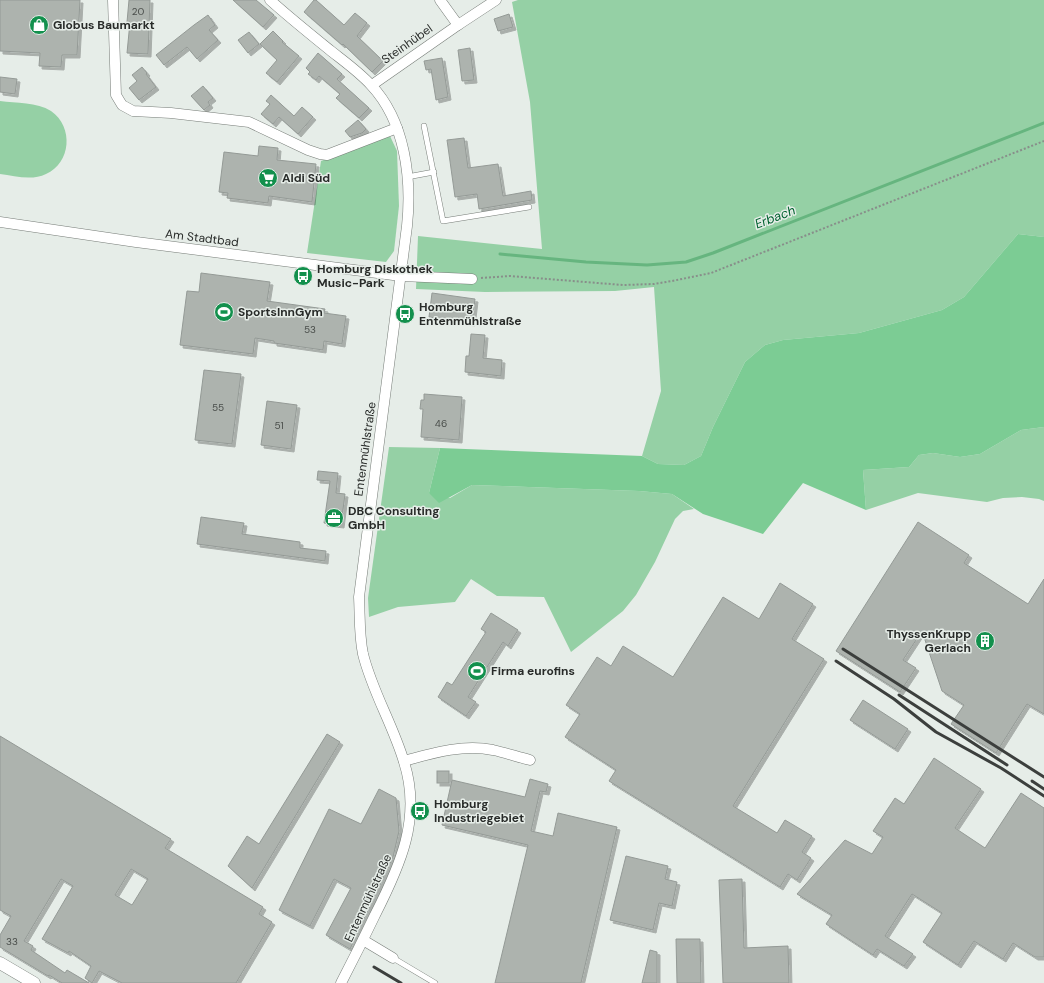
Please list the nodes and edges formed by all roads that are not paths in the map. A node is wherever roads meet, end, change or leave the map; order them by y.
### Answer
1 (113, 0) edge
2 (270, 0) edge
3 (440, 0) edge
4 (496, 0) edge
5 (458, 25) junction
6 (372, 85) junction
7 (424, 126) dead end
8 (397, 128) junction
9 (434, 172) junction
10 (407, 177) junction
11 (529, 207) dead end
12 (0, 222) edge
13 (401, 276) junction
14 (472, 279) road end
15 (404, 760) junction
16 (530, 760) dead end
17 (362, 940) junction
18 (393, 958) joint
19 (0, 963) edge
20 (34, 983) edge
21 (342, 983) edge
22 (435, 983) edge

1 - 8 street
2 - 6 street, Entenmühlstraße
3 - 5 street
4 - 5 street, Steinhübel
5 - 6 street, Steinhübel
6 - 8 street, Entenmühlstraße
7 - 9 lane
8 - 10 street, Entenmühlstraße
9 - 10 lane
9 - 11 lane
10 - 13 street, Entenmühlstraße
12 - 13 street, Am Stadtbad
13 - 14 street, Am Stadtbad
13 - 15 street, Entenmühlstraße
15 - 16 street
15 - 17 street, Entenmühlstraße
17 - 18 street
17 - 21 street, Entenmühlstraße
18 - 22 lane
19 - 20 street

